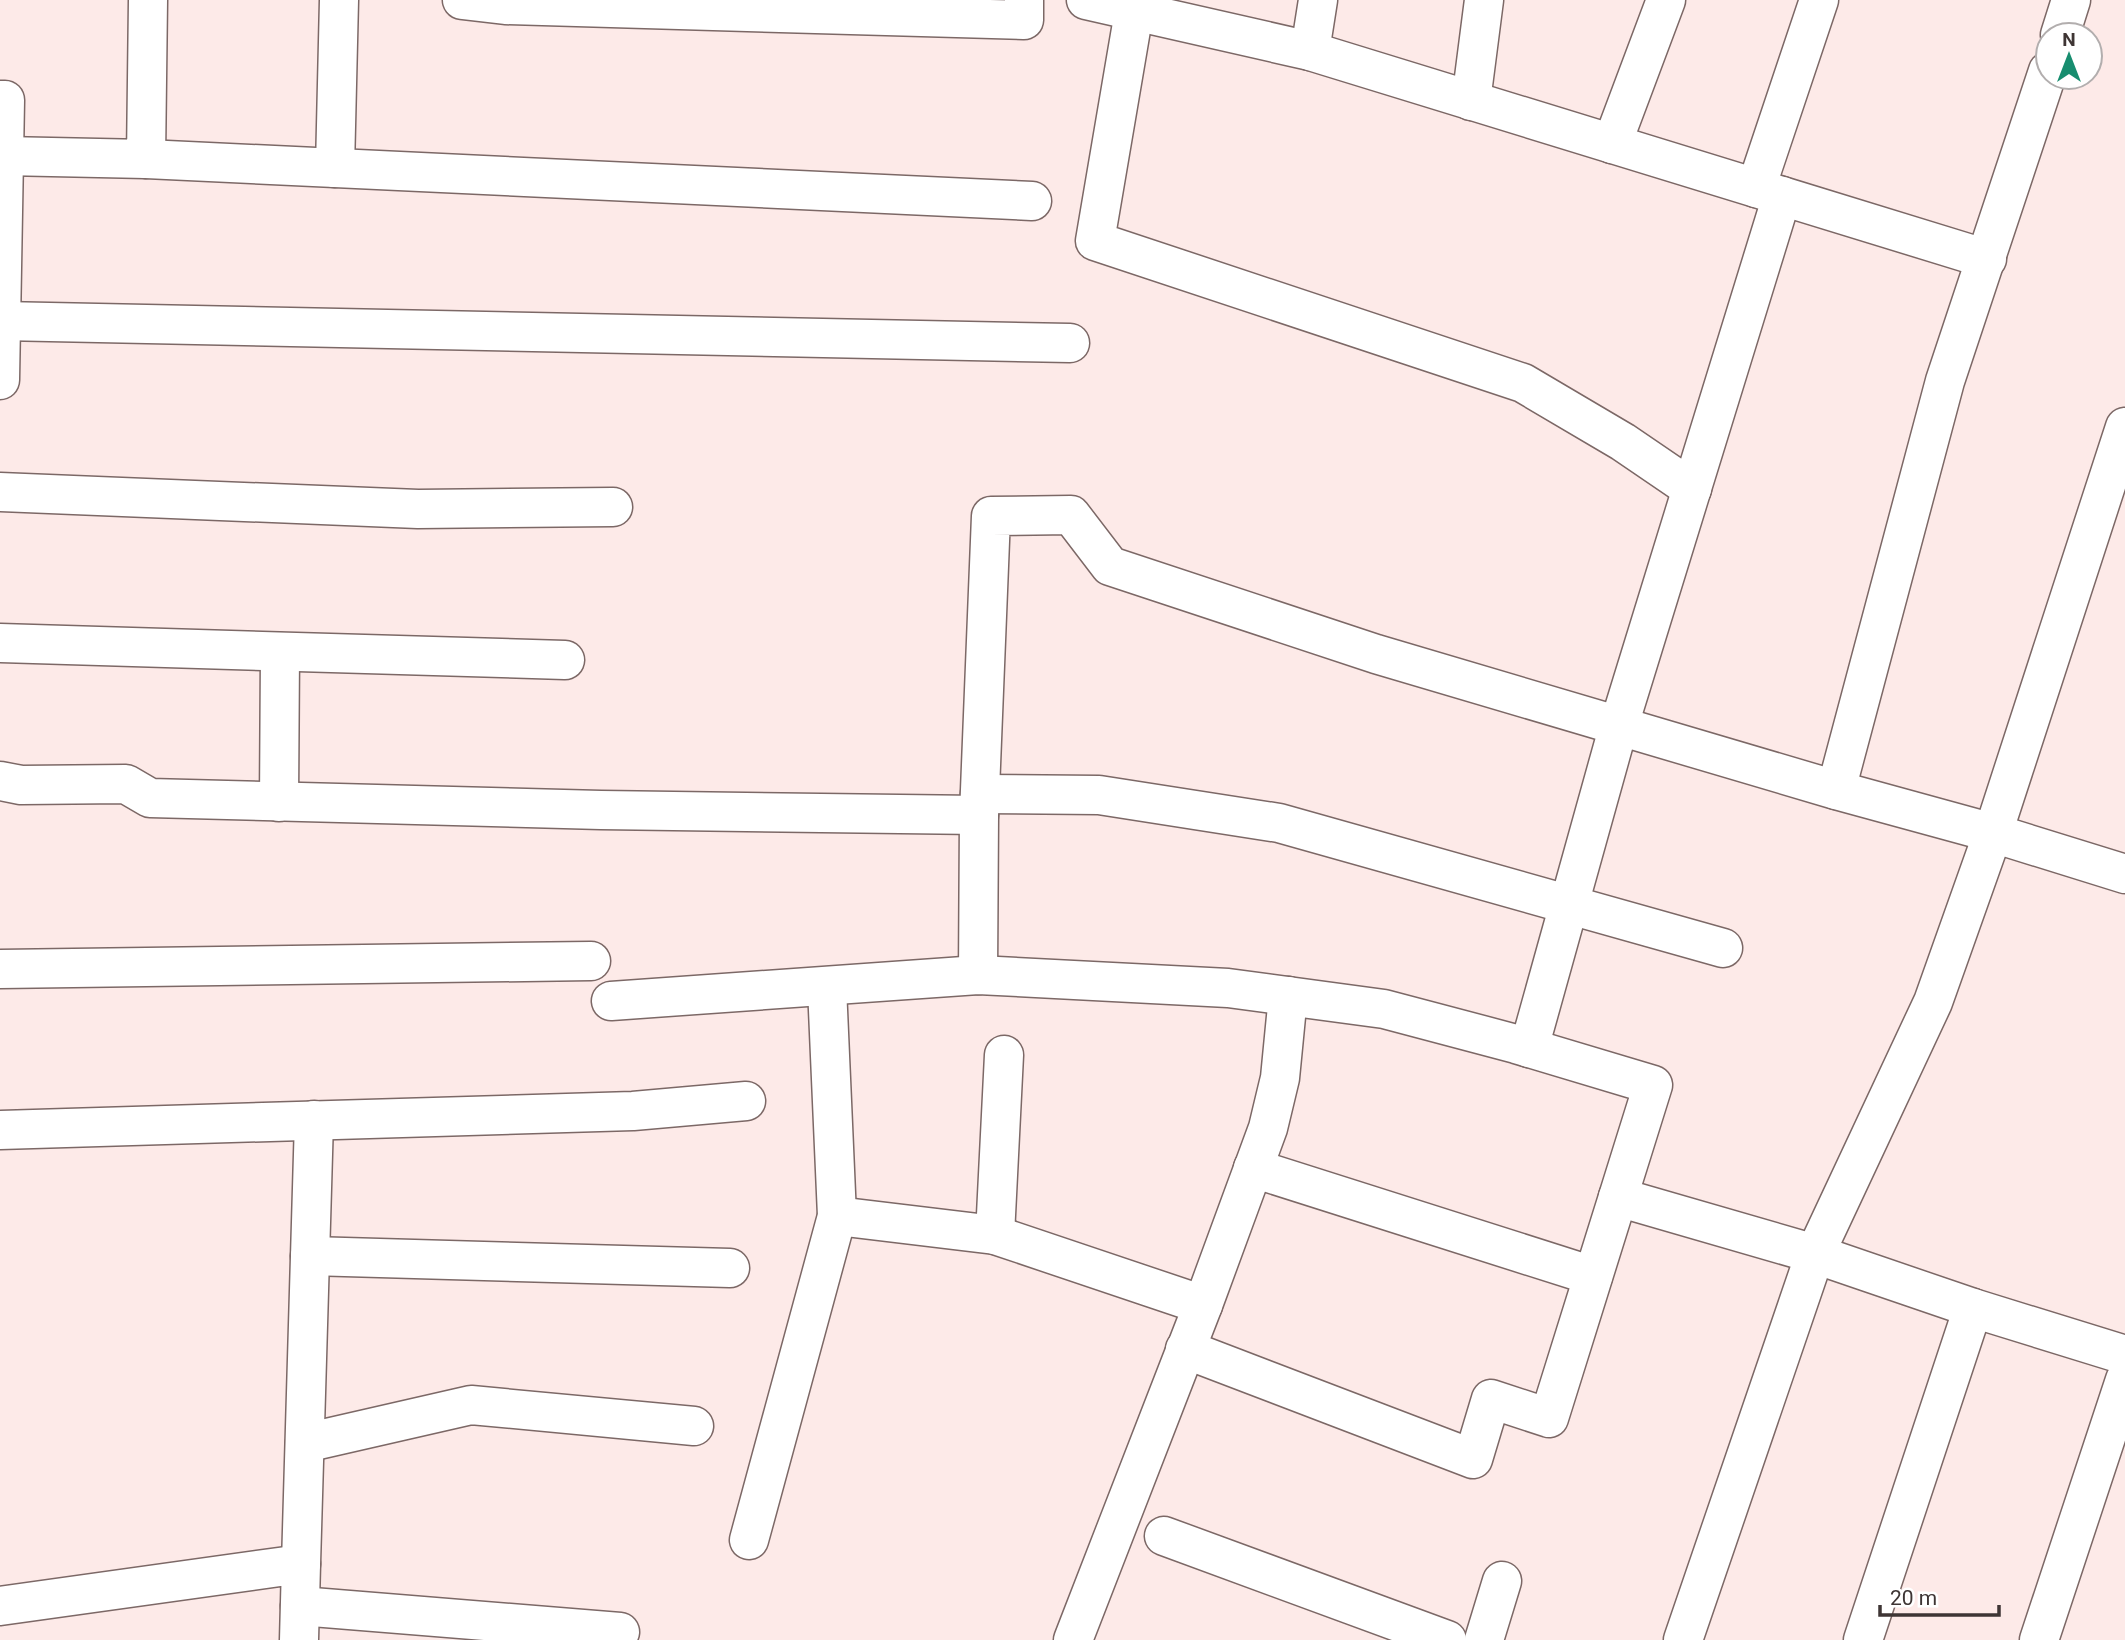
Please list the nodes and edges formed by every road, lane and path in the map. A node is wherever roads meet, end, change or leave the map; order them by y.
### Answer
1 (148, 0) edge
2 (339, 0) edge
3 (462, 0) edge
4 (1024, 0) edge
5 (1086, 0) edge
6 (1318, 0) edge
7 (1484, 0) edge
8 (1666, 0) edge
9 (1819, 0) edge
10 (2071, 0) edge
11 (1136, 6) edge
12 (2064, 21) edge
13 (1310, 51) junction
14 (2042, 91) edge
15 (0, 100) edge
16 (1471, 101) junction
17 (1612, 144) junction
18 (4, 156) junction
19 (146, 159) junction
20 (335, 168) junction
21 (1769, 192) junction
22 (1032, 201) dead end
23 (1987, 259) junction
24 (1, 321) edge
25 (1070, 343) dead end
26 (0, 380) edge
27 (2125, 427) edge
28 (1692, 489) junction
29 (0, 492) edge
30 (613, 507) dead end
31 (0, 643) edge
32 (280, 652) junction
33 (565, 660) dead end
34 (1619, 725) junction
35 (0, 781) edge
36 (1836, 790) junction
37 (279, 802) junction
38 (979, 804) junction
39 (1993, 833) junction
40 (2125, 874) edge
41 (1569, 904) junction
42 (1723, 948) dead end
43 (591, 961) dead end
44 (0, 969) edge
45 (978, 975) junction
46 (827, 987) junction
47 (1288, 996) junction
48 (611, 1001) dead end
49 (1529, 1048) junction
50 (1004, 1055) dead end
51 (746, 1101) dead end
52 (314, 1120) junction
53 (0, 1130) edge
54 (1253, 1168) junction
55 (1618, 1197) junction
56 (837, 1216) junction
57 (995, 1235) junction
58 (1815, 1254) junction
59 (310, 1256) junction
60 (730, 1268) dead end
61 (1593, 1276) junction
62 (1203, 1305) junction
63 (1973, 1308) junction
64 (1185, 1349) junction
65 (2125, 1355) edge
66 (2125, 1380) edge
67 (694, 1426) dead end
68 (305, 1444) junction
69 (1164, 1536) dead end
70 (749, 1540) dead end
71 (301, 1563) junction
72 (1502, 1581) dead end
73 (0, 1606) edge
74 (300, 1623) edge
75 (620, 1632) dead end
76 (1073, 1640) edge
77 (1447, 1640) edge
78 (1484, 1640) edge
79 (1683, 1640) edge
80 (1863, 1640) edge
81 (2039, 1640) edge

1 - 19 street
2 - 20 street
3 - 4 street
5 - 11 street
6 - 13 street
7 - 16 street
8 - 17 street
9 - 21 street
10 - 12 street
11 - 13 street
11 - 28 street
13 - 16 street
14 - 23 street
15 - 18 street
16 - 17 street
17 - 21 street
18 - 19 street
18 - 24 street
19 - 20 street
20 - 22 street
21 - 23 street
21 - 28 street
23 - 36 street
24 - 25 street
24 - 26 street
27 - 39 street
28 - 34 street
29 - 30 street
31 - 32 street
32 - 33 street
32 - 37 street
34 - 36 street
34 - 38 street
34 - 41 street
35 - 37 street
36 - 39 street
37 - 38 street
38 - 41 street
38 - 45 street
39 - 40 street
39 - 58 street
41 - 42 street
41 - 49 street
43 - 44 street
45 - 46 street
45 - 47 street
46 - 48 street
46 - 56 street
47 - 49 street
47 - 54 street
49 - 55 street
50 - 57 street
51 - 52 street
52 - 53 street
52 - 59 street
54 - 61 street
54 - 62 street
55 - 58 street
55 - 61 street
56 - 57 street
56 - 70 street
57 - 62 street
58 - 63 street
58 - 79 street
59 - 60 street
59 - 68 street
61 - 64 street
62 - 64 street
63 - 65 street
63 - 80 street
64 - 76 street
66 - 81 street
67 - 68 street
68 - 71 street
69 - 77 street
71 - 73 street
71 - 74 street
72 - 78 street
74 - 75 street

